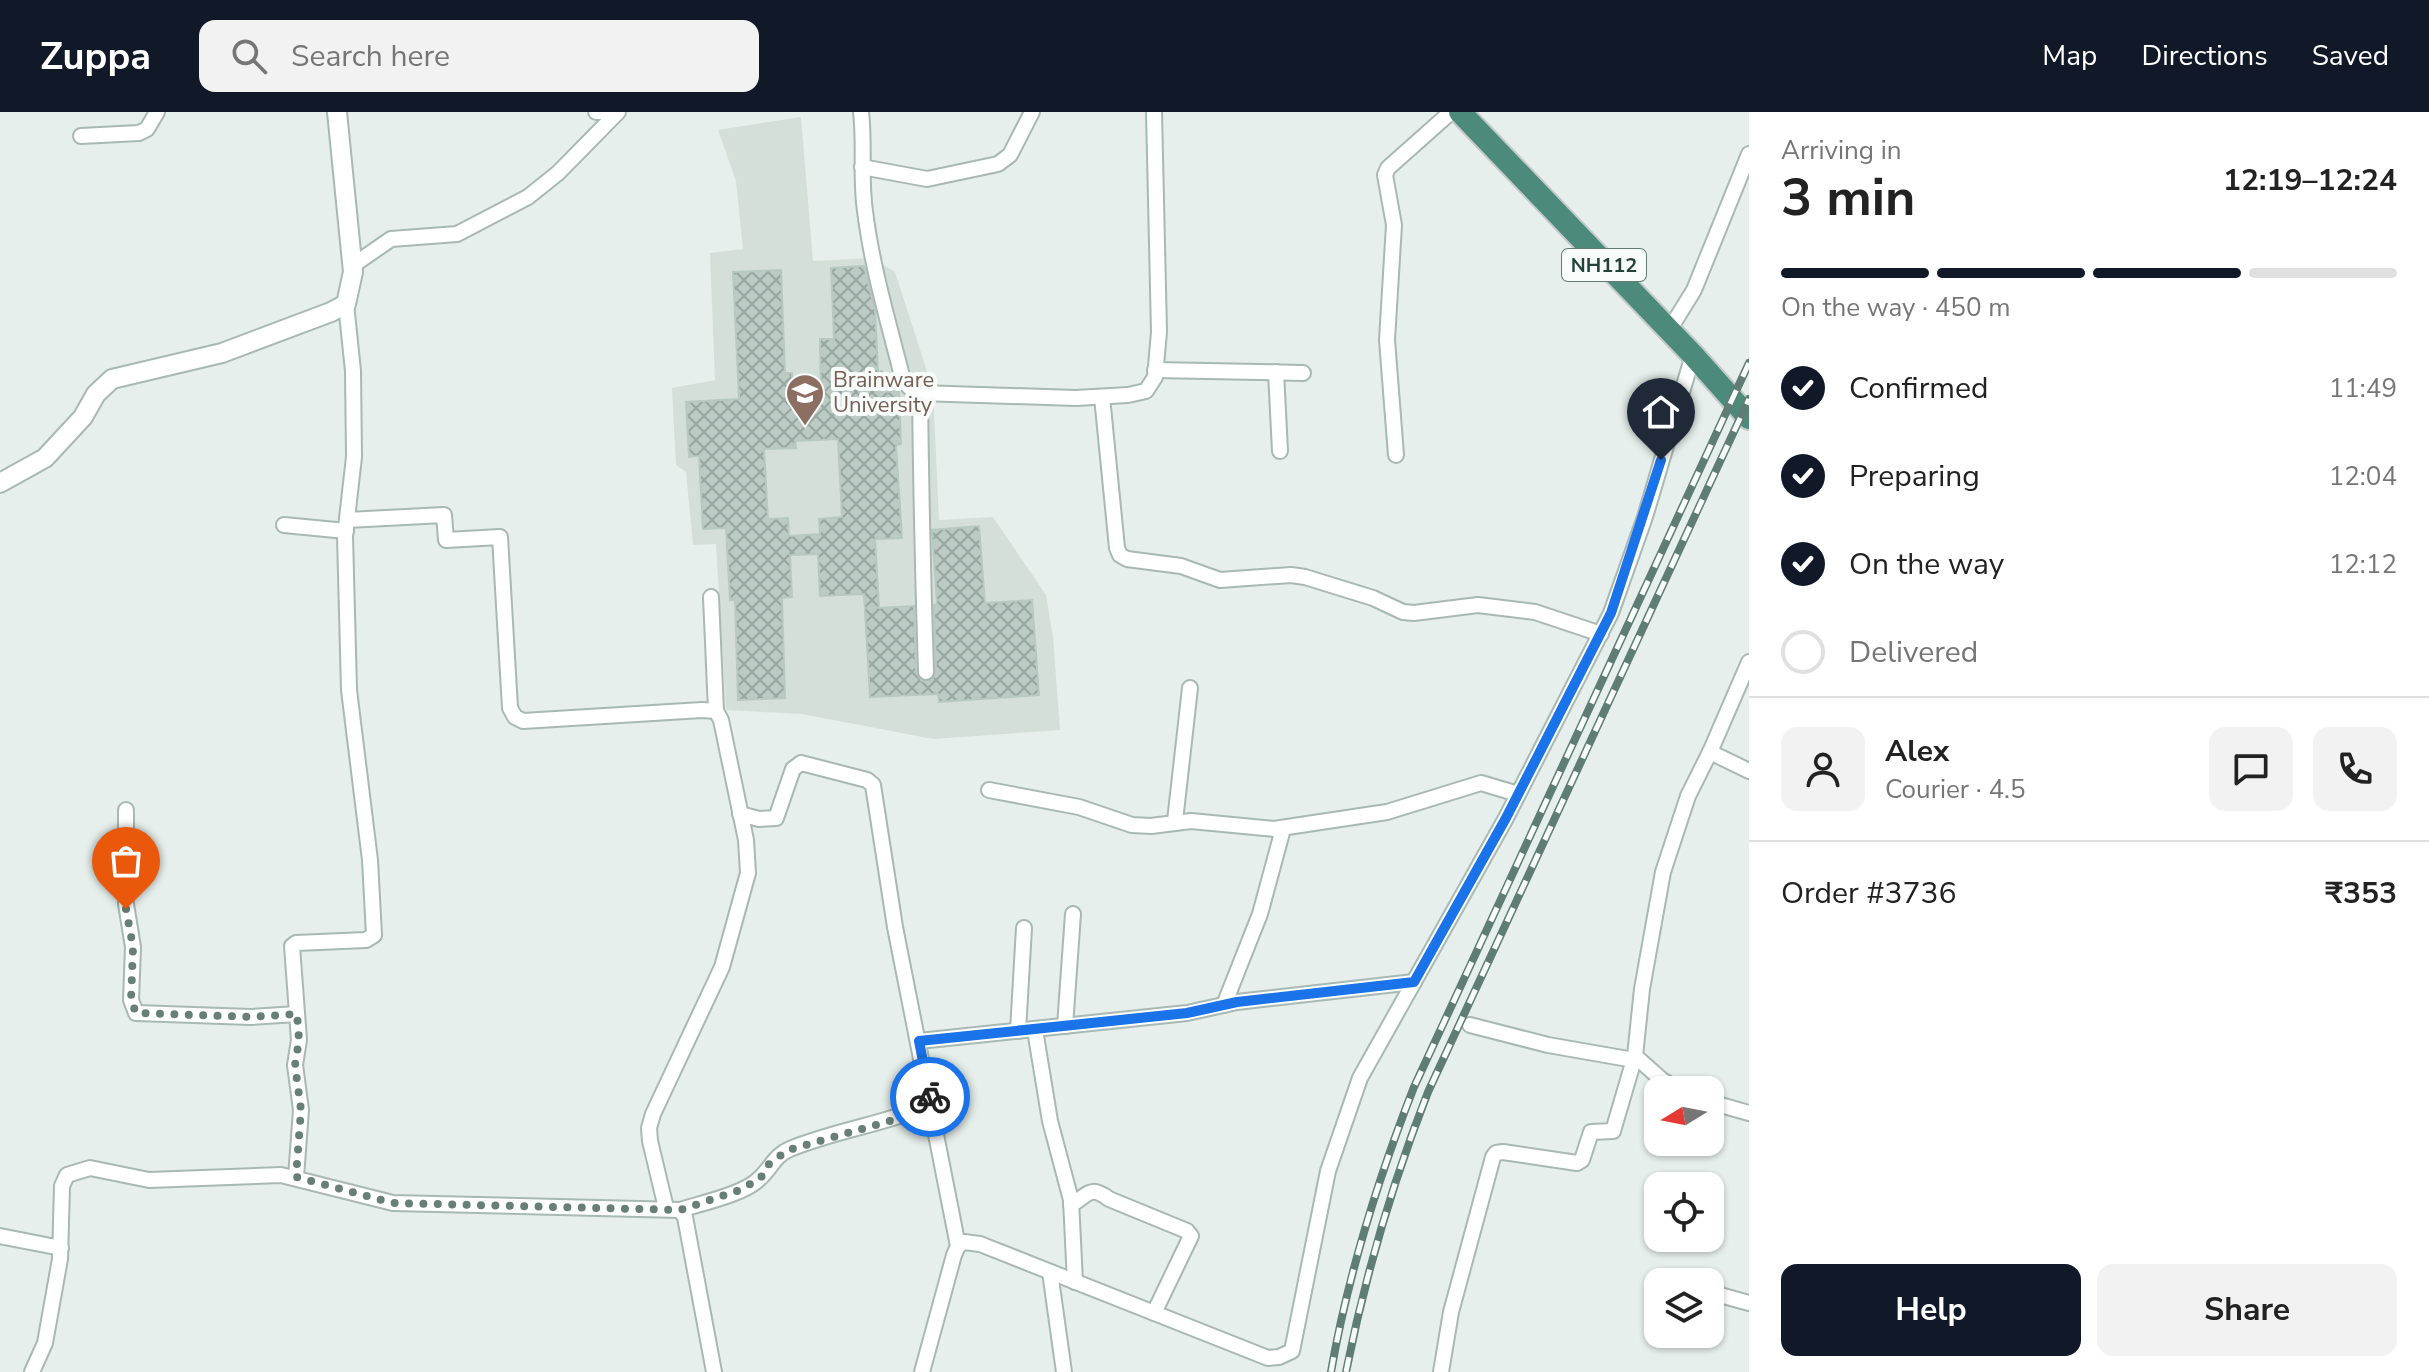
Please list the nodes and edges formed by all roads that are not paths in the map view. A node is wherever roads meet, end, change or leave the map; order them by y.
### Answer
1 (157, 112) edge
2 (337, 112) edge
3 (618, 112) edge
4 (861, 112) edge
5 (1032, 112) edge
6 (1154, 112) edge
7 (1451, 112) edge
8 (1460, 112) edge
9 (81, 136) dead end
10 (1749, 154) edge
11 (862, 167) junction
12 (352, 266) junction
13 (346, 304) junction
14 (1668, 332) junction
15 (1693, 355) junction
16 (1155, 370) junction
17 (1276, 372) junction
18 (1303, 373) dead end
19 (920, 393) junction
20 (1102, 397) junction
21 (1749, 418) edge
22 (1280, 451) dead end
23 (1396, 455) dead end
24 (0, 483) edge
25 (284, 525) dead end
26 (346, 525) junction
27 (711, 597) dead end
28 (1601, 634) junction
29 (1749, 662) edge
30 (926, 672) dead end
31 (1190, 688) dead end
32 (716, 711) junction
33 (1710, 752) junction
34 (1749, 771) edge
35 (989, 790) dead end
36 (1518, 794) junction
37 (126, 810) dead end
38 (740, 814) junction
39 (1175, 821) junction
40 (1283, 829) junction
41 (1073, 914) dead end
42 (1024, 928) dead end
43 (1414, 982) junction
44 (1224, 1005) junction
45 (297, 1014) junction
46 (1470, 1025) dead end
47 (1065, 1026) junction
48 (1035, 1030) junction
49 (1018, 1031) junction
50 (919, 1041) junction
51 (1634, 1058) junction
52 (1657, 1076) edge
53 (932, 1104) junction
54 (1724, 1106) edge
55 (1749, 1113) edge
56 (296, 1177) junction
57 (1071, 1205) junction
58 (673, 1209) junction
59 (0, 1236) edge
60 (958, 1246) junction
61 (61, 1248) junction
62 (1050, 1272) junction
63 (1075, 1282) junction
64 (1724, 1298) edge
65 (1749, 1303) edge
66 (1154, 1313) junction
67 (32, 1372) edge
68 (714, 1372) edge
69 (922, 1372) edge
70 (1064, 1372) edge
71 (1441, 1372) edge

1 - 9 street
2 - 12 street
3 - 12 street
4 - 11 street
5 - 11 street
6 - 16 street
7 - 23 street
8 - 14 highway, NH112
10 - 14 street
11 - 19 street
12 - 13 street
13 - 24 street
13 - 26 street
14 - 15 highway, NH112
15 - 21 highway, NH112
15 - 28 street
16 - 17 street
16 - 20 street
17 - 18 street
17 - 22 street
19 - 20 street
19 - 30 street
20 - 28 street
25 - 26 street
26 - 32 street
26 - 45 street
27 - 32 street
28 - 36 street
29 - 33 street
31 - 39 street
32 - 38 street
33 - 34 street
33 - 51 street
35 - 39 street
36 - 40 street
36 - 43 street
37 - 45 street
38 - 50 street
38 - 58 street
39 - 40 street
40 - 44 street
41 - 47 street
42 - 49 street
43 - 44 street
43 - 66 street
44 - 47 street
45 - 56 street
46 - 51 street
47 - 48 street
48 - 49 street
48 - 57 street
49 - 50 street
50 - 53 street
51 - 52 street
51 - 71 street
53 - 58 street
53 - 60 street
54 - 55 street
56 - 58 street
56 - 61 street
57 - 63 street
57 - 66 street
58 - 68 street
59 - 61 street
60 - 62 street
60 - 69 street
61 - 67 street
62 - 63 street
62 - 70 street
63 - 66 street
64 - 65 street

